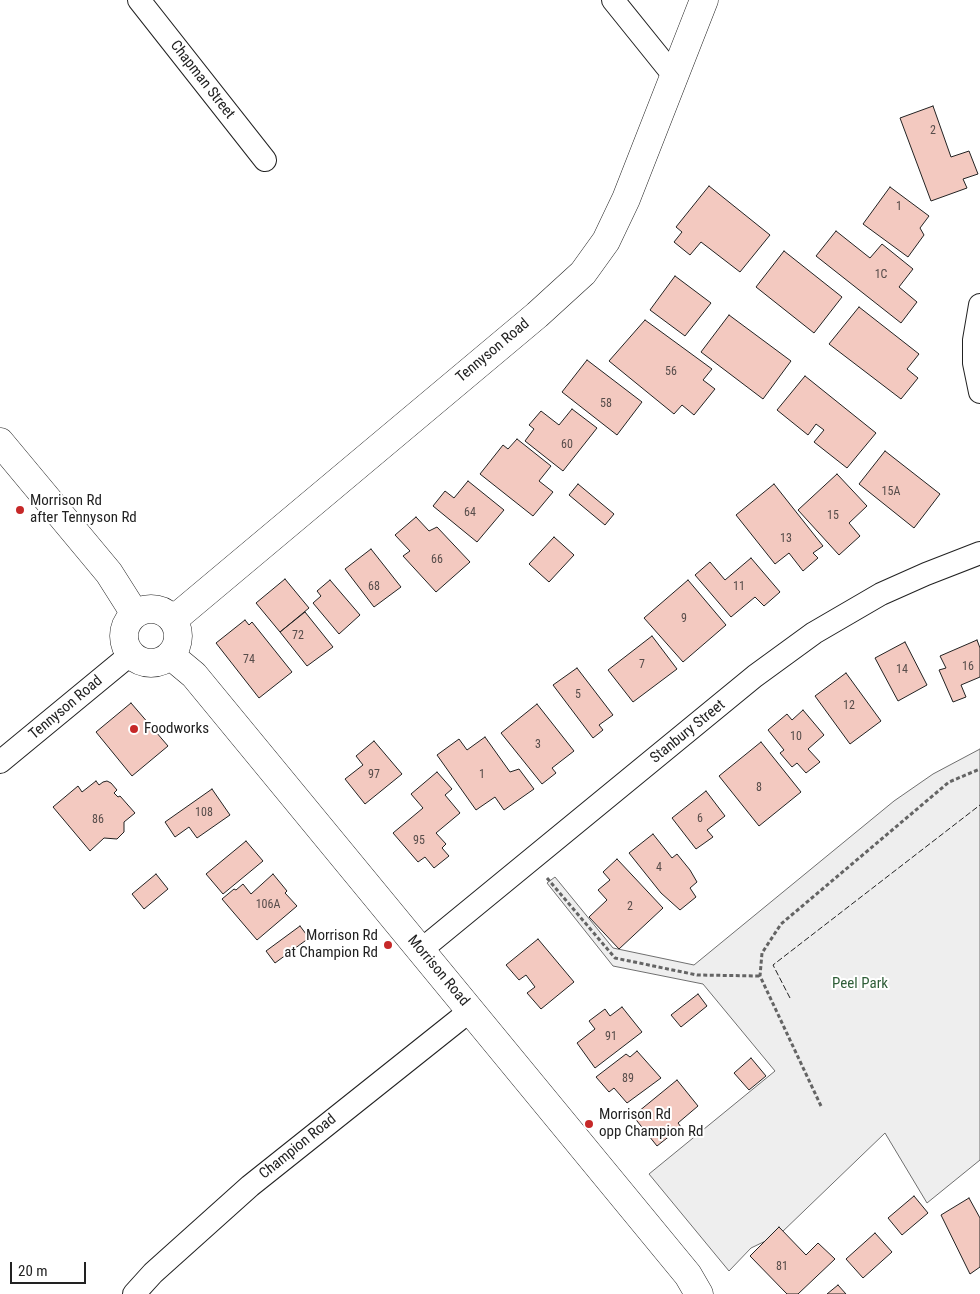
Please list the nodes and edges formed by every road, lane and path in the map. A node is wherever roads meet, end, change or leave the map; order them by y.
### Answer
1 (139, 0) edge
2 (613, 0) edge
3 (704, 0) edge
4 (675, 77) junction
5 (265, 160) dead end
6 (980, 305) edge
7 (980, 392) edge
8 (0, 442) edge
9 (980, 553) edge
10 (135, 614) junction
11 (173, 620) junction
12 (131, 654) junction
13 (170, 656) junction
14 (0, 762) edge
15 (980, 769) edge
16 (531, 860) junction
17 (420, 950) junction
18 (760, 976) junction
19 (471, 1010) junction
20 (821, 1106) dead end
21 (134, 1294) edge
22 (698, 1294) edge

1 - 5 street, Chapman Street
2 - 4 street
3 - 4 street, Tennyson Road
4 - 11 street, Tennyson Road
6 - 7 street
8 - 10 street
9 - 16 street, Stanbury Street
10 - 11 street
10 - 12 street
11 - 13 street
12 - 13 street
12 - 14 street, Tennyson Road
13 - 17 street, Morrison Road
15 - 18 path
16 - 17 street, Stanbury Street
16 - 18 path
17 - 19 street, Morrison Road
18 - 20 path
19 - 21 street, Champion Road
19 - 22 street, Morrison Road

